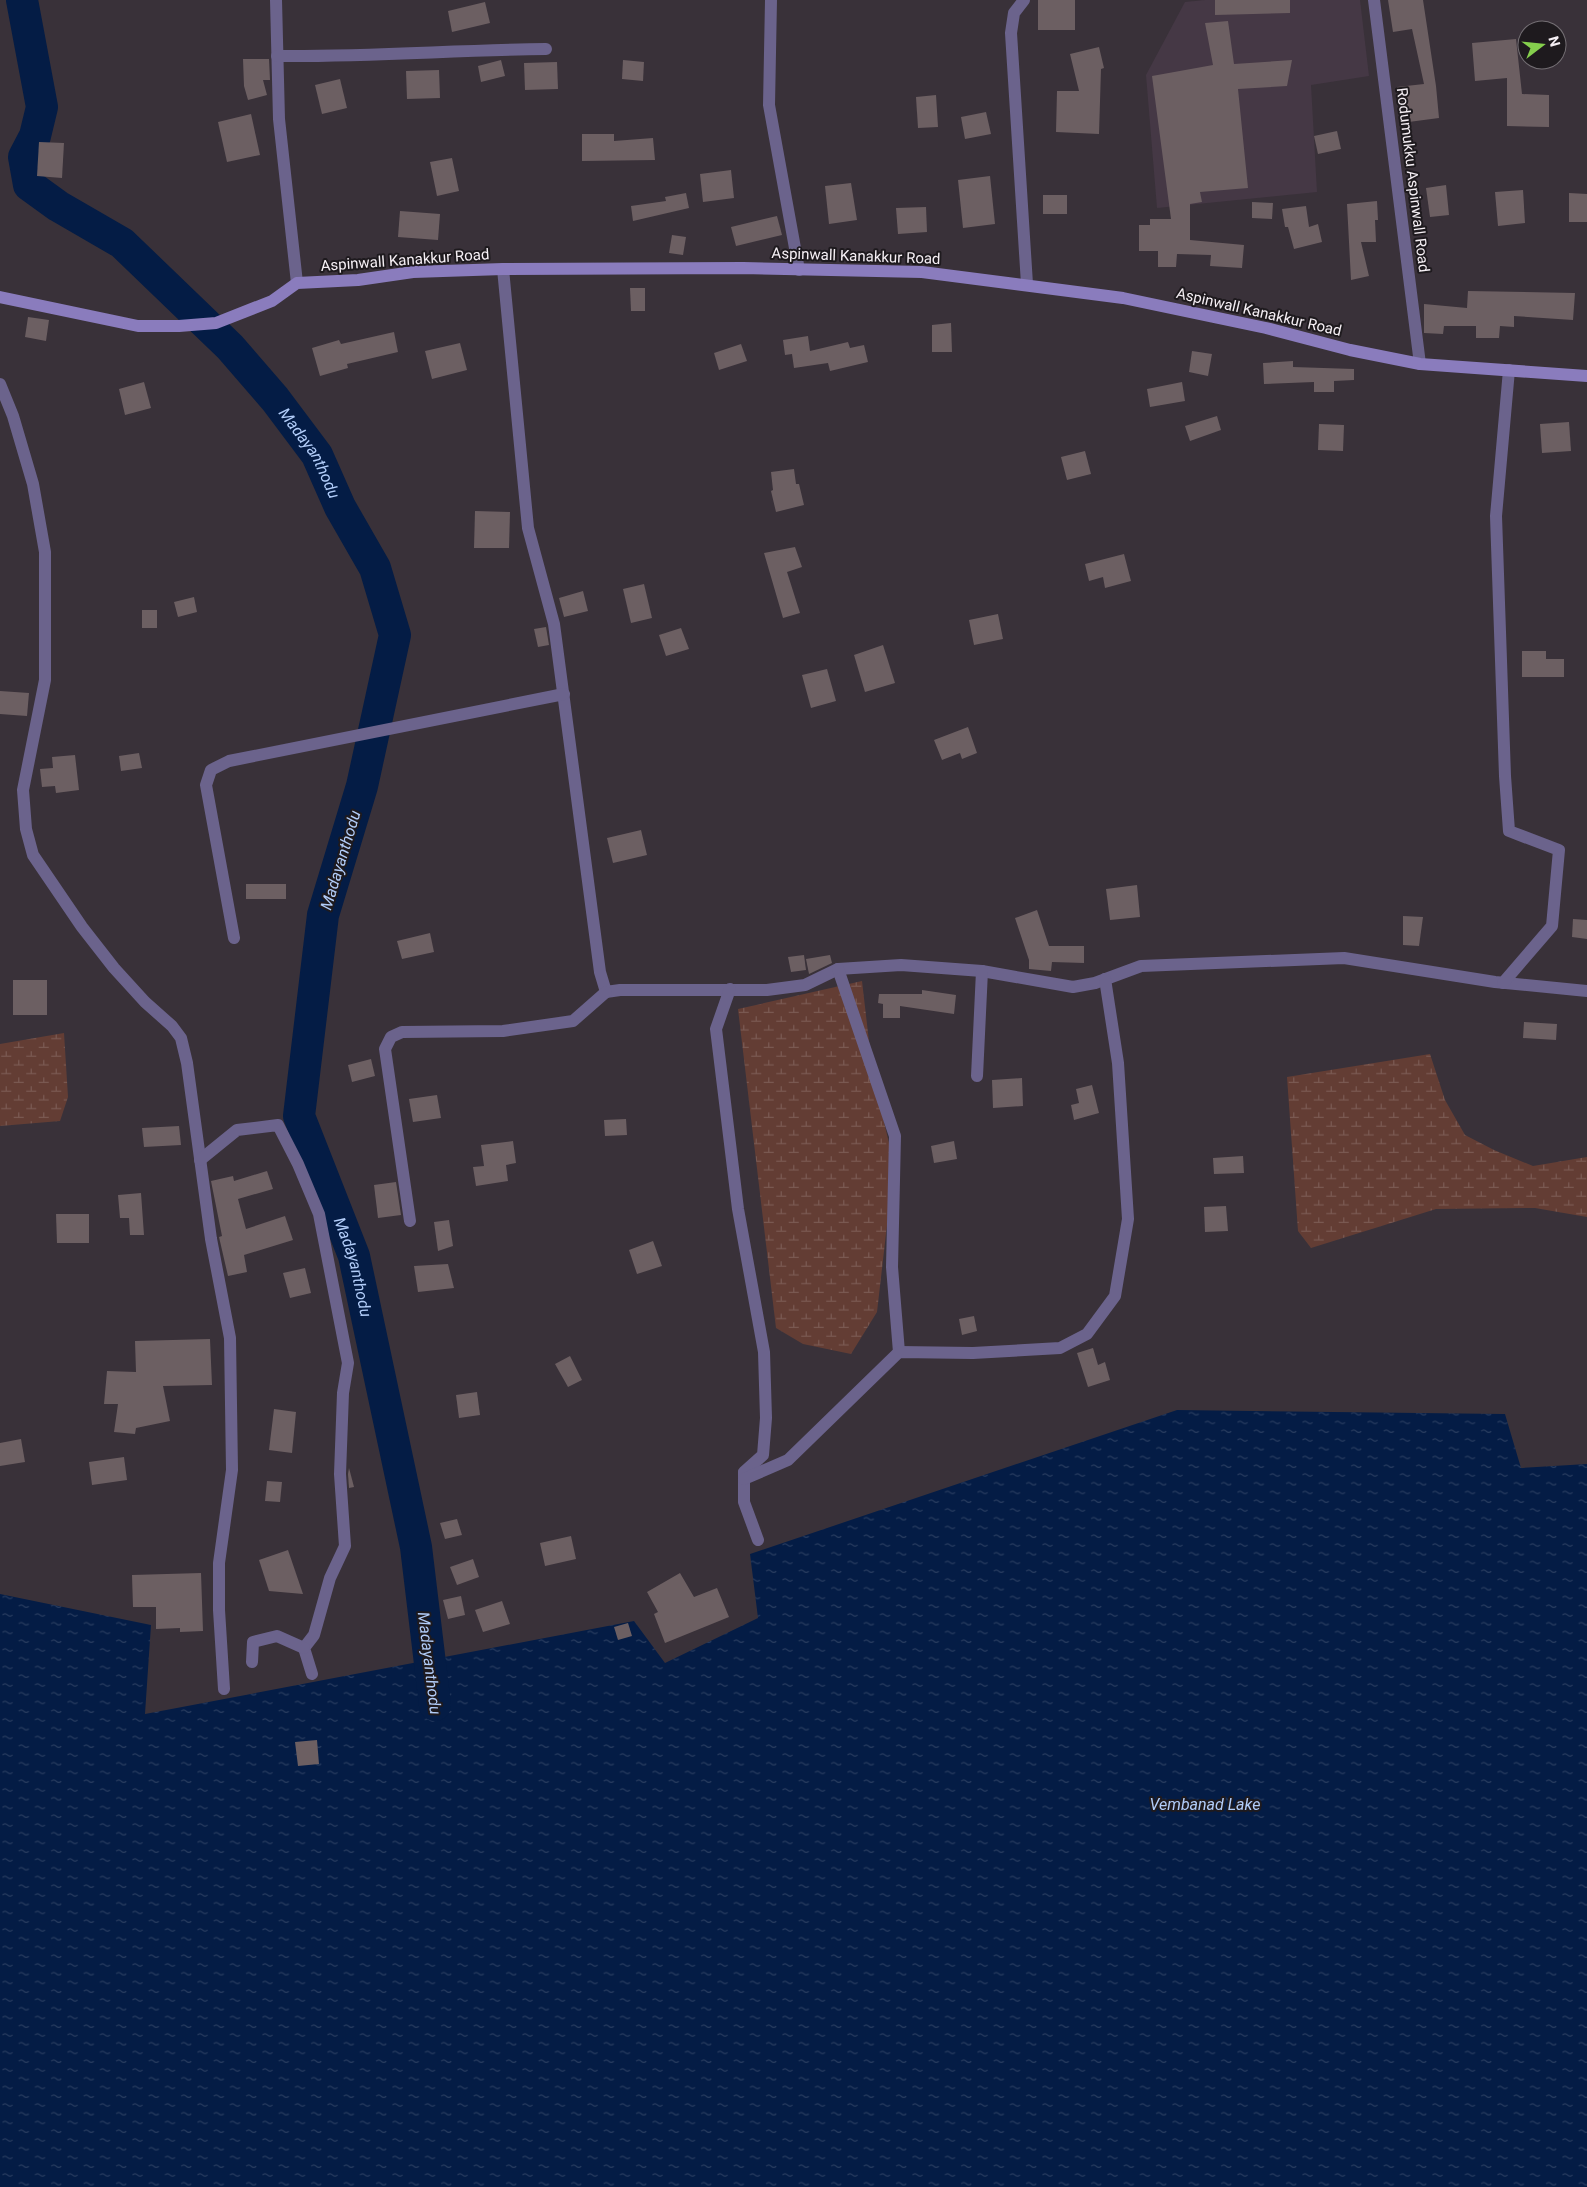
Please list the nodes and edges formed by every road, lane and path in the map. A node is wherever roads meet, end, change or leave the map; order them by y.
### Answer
1 (276, 0) edge
2 (771, 0) edge
3 (1024, 0) edge
4 (1374, 0) edge
5 (546, 49) dead end
6 (278, 56) junction
7 (503, 269) junction
8 (799, 270) junction
9 (296, 283) junction
10 (1026, 284) junction
11 (0, 297) edge
12 (1420, 364) junction
13 (1509, 370) junction
14 (1587, 376) edge
15 (0, 384) edge
16 (564, 694) junction
17 (234, 938) dead end
18 (838, 969) junction
19 (982, 971) junction
20 (1105, 979) junction
21 (1503, 983) junction
22 (730, 989) junction
23 (1587, 991) edge
24 (606, 992) junction
25 (977, 1076) dead end
26 (200, 1160) junction
27 (410, 1221) dead end
28 (899, 1352) junction
29 (744, 1479) junction
30 (758, 1540) dead end
31 (304, 1648) junction
32 (252, 1662) dead end
33 (312, 1674) dead end
34 (224, 1689) dead end

1 - 6 street
2 - 8 street
3 - 10 street
4 - 12 street, Rodumukku Aspinwall Road
5 - 6 street
6 - 9 street
7 - 8 main road, Aspinwall Kanakkur Road
7 - 9 main road, Aspinwall Kanakkur Road
7 - 16 street
8 - 10 main road, Aspinwall Kanakkur Road
9 - 11 main road
10 - 12 main road, Aspinwall Kanakkur Road
12 - 13 main road, Aspinwall Kanakkur Road
13 - 14 main road, Aspinwall Kanakkur Road
13 - 21 street
15 - 26 street
16 - 17 street
16 - 24 street
18 - 19 street
18 - 22 street
18 - 28 street
19 - 20 street
19 - 25 street
20 - 21 street
20 - 28 street
21 - 23 street
22 - 24 street
22 - 29 street
24 - 27 street
26 - 31 street
26 - 34 street
28 - 29 street
29 - 30 street
31 - 32 street
31 - 33 street

